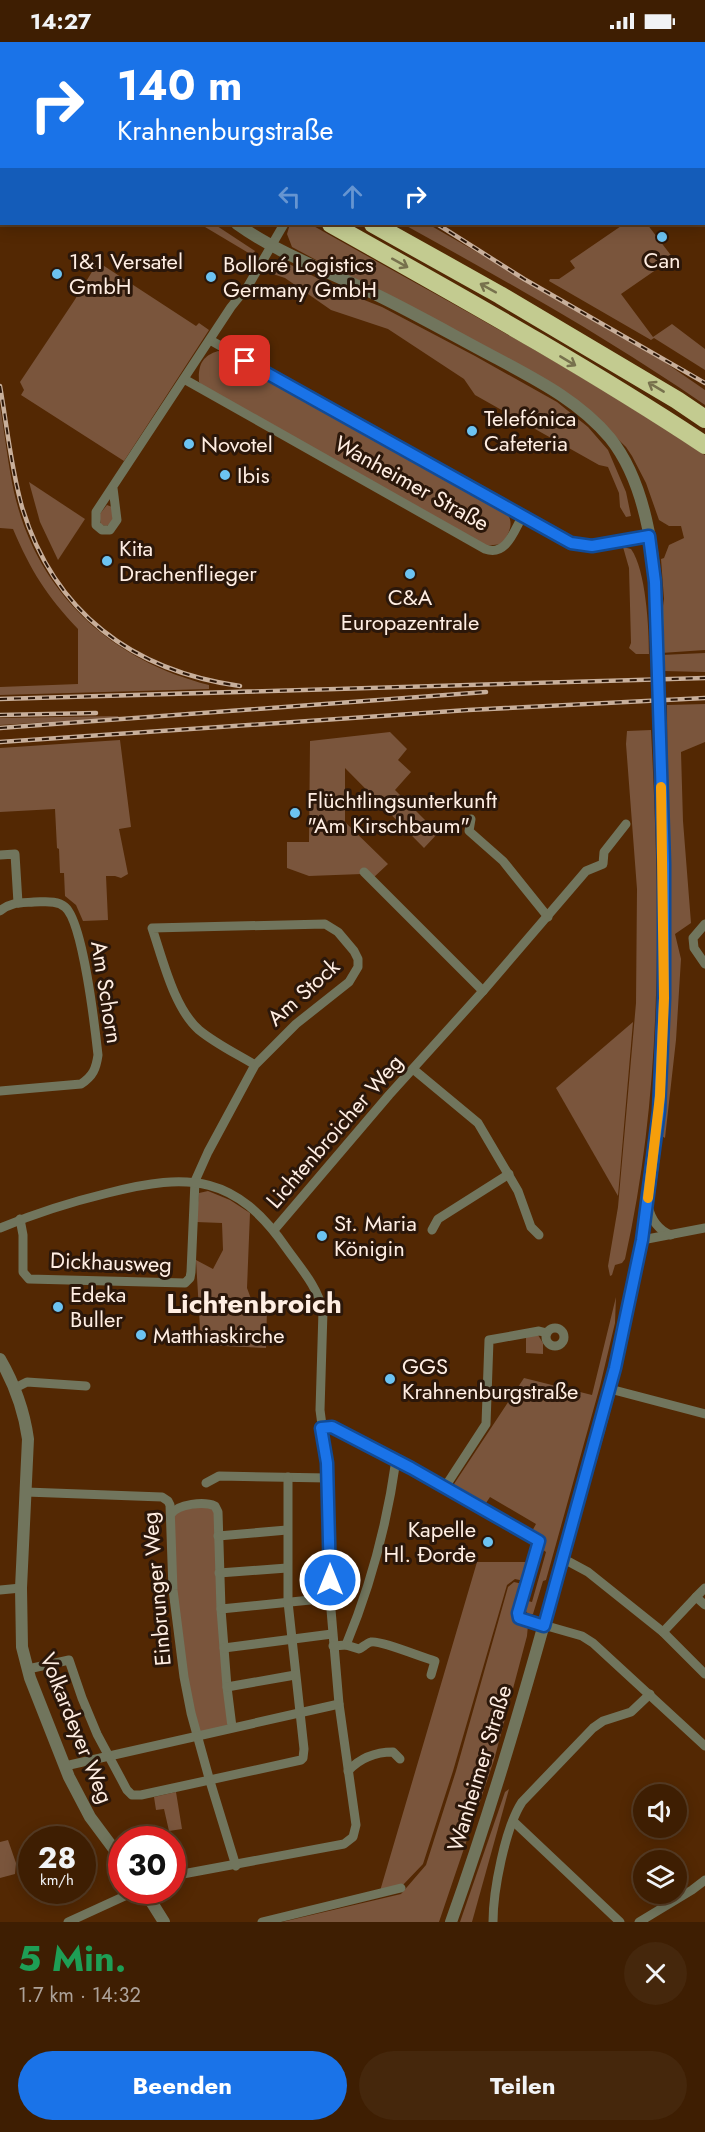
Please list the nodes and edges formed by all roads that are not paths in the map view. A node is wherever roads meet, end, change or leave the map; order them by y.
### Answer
1 (239, 225) edge
2 (283, 225) edge
3 (333, 225) edge
4 (375, 225) edge
5 (272, 244) junction
6 (210, 340) junction
7 (184, 379) junction
8 (705, 419) edge
9 (705, 446) edge
10 (113, 488) dead end
11 (522, 517) junction
12 (649, 536) junction
13 (471, 819) dead end
14 (626, 824) dead end
15 (0, 855) edge
16 (364, 872) dead end
17 (18, 903) junction
18 (0, 911) edge
19 (548, 917) junction
20 (705, 924) edge
21 (705, 964) edge
22 (483, 991) junction
23 (255, 1065) junction
24 (413, 1069) junction
25 (0, 1091) edge
26 (510, 1174) junction
27 (195, 1181) junction
28 (647, 1202) junction
29 (20, 1219) junction
30 (0, 1228) edge
31 (705, 1228) edge
32 (274, 1230) junction
33 (432, 1230) dead end
34 (539, 1235) dead end
35 (671, 1235) junction
36 (642, 1240) junction
37 (547, 1333) dead end
38 (0, 1359) edge
39 (86, 1386) dead end
40 (15, 1388) junction
41 (610, 1389) junction
42 (705, 1414) edge
43 (321, 1428) junction
44 (396, 1460) junction
45 (288, 1477) junction
46 (328, 1478) junction
47 (206, 1483) dead end
48 (445, 1487) junction
49 (26, 1492) junction
50 (171, 1514) junction
51 (287, 1530) junction
52 (218, 1536) junction
53 (562, 1558) junction
54 (287, 1568) junction
55 (219, 1573) junction
56 (21, 1588) junction
57 (705, 1588) edge
58 (0, 1590) edge
59 (696, 1597) junction
60 (330, 1598) junction
61 (288, 1602) junction
62 (705, 1605) edge
63 (221, 1610) junction
64 (544, 1626) junction
65 (663, 1632) junction
66 (332, 1634) junction
67 (291, 1639) junction
68 (346, 1645) junction
69 (333, 1646) junction
70 (224, 1648) junction
71 (28, 1669) junction
72 (705, 1674) edge
73 (295, 1675) junction
74 (431, 1676) dead end
75 (227, 1687) junction
76 (650, 1694) junction
77 (339, 1704) junction
78 (299, 1712) junction
79 (232, 1727) junction
80 (197, 1735) junction
81 (705, 1746) edge
82 (107, 1755) junction
83 (400, 1759) dead end
84 (65, 1766) junction
85 (348, 1771) junction
86 (209, 1778) junction
87 (513, 1821) junction
88 (108, 1844) edge
89 (236, 1866) junction
90 (186, 1874) edge
91 (705, 1880) edge
92 (401, 1888) dead end
93 (108, 1904) edge
94 (153, 1904) edge
95 (68, 1922) edge
96 (164, 1922) edge
97 (262, 1922) edge
98 (451, 1922) edge
99 (493, 1922) edge
100 (620, 1922) edge
101 (639, 1922) edge

1 - 5 street, Wanheimer Straße
2 - 5 street
3 -> 9 highway
8 -> 4 highway
5 - 6 street
5 - 12 street, Wanheimer Straße
6 - 7 street
6 - 11 street
7 - 10 street
7 - 11 street, Wanheimer Straße
11 - 12 street, Wanheimer Straße
12 - 28 street, Wanheimer Straße
13 - 19 street
14 - 19 street, Lichtenbroicher Weg
15 - 17 street
16 - 22 street
17 - 18 street, Am Schorn
17 - 25 street, Am Schorn
19 - 22 street, Lichtenbroicher Weg
20 - 21 street
22 - 24 street, Lichtenbroicher Weg
23 - 23 street, Am Stock
23 - 27 street, Am Stock
24 - 26 street
24 - 32 street, Lichtenbroicher Weg
26 - 33 street
26 - 34 street
27 - 29 street, Lichtenbroicher Weg
27 - 29 street, Dickhausweg
27 - 32 street, Lichtenbroicher Weg
28 - 35 street
28 - 36 street, Wanheimer Straße
29 - 30 street, Lichtenbroicher Weg
31 - 35 street
32 - 43 street
35 - 36 street
36 - 41 street, Wanheimer Straße
37 - 48 street
38 - 40 street, Volkardeyer Weg
39 - 40 street
40 - 49 street, Volkardeyer Weg
41 - 42 street
41 - 53 street, Wanheimer Straße
43 - 44 street
43 - 46 street
44 - 48 street
44 - 68 street
45 - 46 street
45 - 47 street
45 - 51 street
46 - 60 street
48 - 64 street
49 - 50 street, Einbrunger Weg
49 - 56 street, Volkardeyer Weg
50 - 52 street
50 - 80 street, Einbrunger Weg
51 - 52 street
51 - 54 street
52 - 55 street
53 - 64 street, Wanheimer Straße
53 - 65 street
54 - 55 street
54 - 61 street
55 - 63 street
56 - 58 street
56 - 71 street, Volkardeyer Weg
57 - 59 street
59 - 62 street
59 - 65 street
60 - 61 street
60 - 66 street
61 - 63 street
61 - 67 street
63 - 70 street
64 - 76 street
64 - 98 street, Wanheimer Straße
65 - 72 street
66 - 67 street
66 - 69 street
67 - 70 street
67 - 73 street
68 - 69 street
68 - 74 street
69 - 77 street
70 - 75 street
71 - 82 street
71 - 84 street, Volkardeyer Weg
73 - 75 street
73 - 78 street
75 - 79 street
76 - 81 street
76 - 87 street
77 - 78 street
77 - 85 street
78 - 79 street
78 - 86 street
79 - 80 street
80 - 82 street
80 - 86 street, Einbrunger Weg
82 - 84 street
82 - 86 street
83 - 85 street
84 - 88 street, Volkardeyer Weg
85 - 89 street
86 - 89 street, Einbrunger Weg
87 - 99 street
87 - 100 street
89 - 90 street
91 - 101 street
92 - 97 street
93 - 95 street
94 - 96 street

